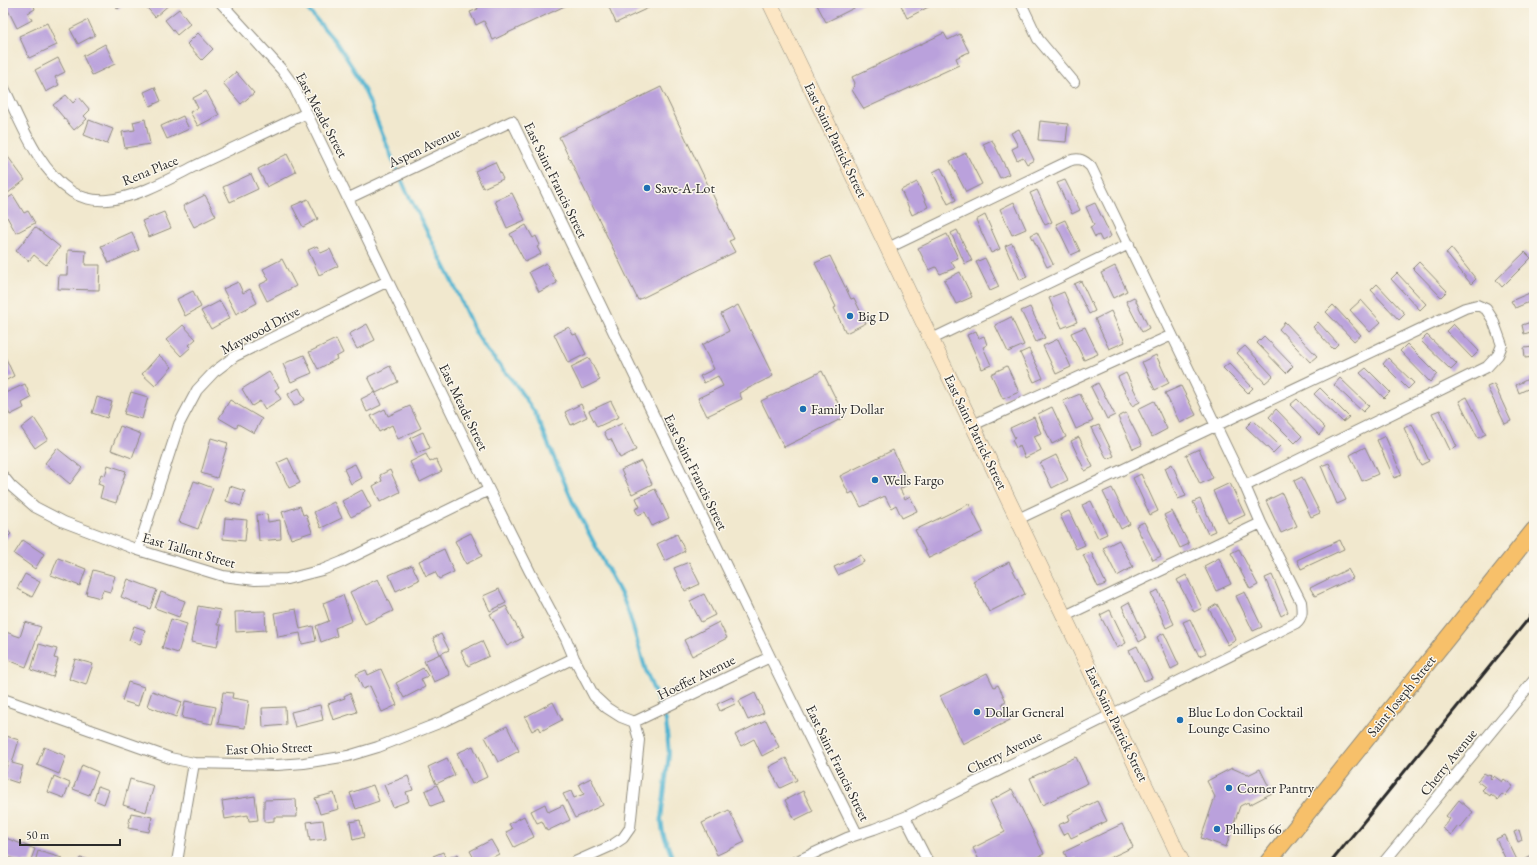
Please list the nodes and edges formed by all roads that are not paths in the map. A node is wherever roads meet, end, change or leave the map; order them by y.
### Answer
1 (221, 3) edge
2 (770, 3) edge
3 (1021, 3) edge
4 (1074, 82) dead end
5 (3, 86) edge
6 (307, 113) junction
7 (512, 121) joint
8 (349, 198) junction
9 (1129, 244) junction
10 (888, 248) junction
11 (388, 281) junction
12 (1172, 335) junction
13 (932, 339) junction
14 (973, 425) junction
15 (1216, 426) junction
16 (3, 476) edge
17 (1244, 486) junction
18 (489, 490) junction
19 (1018, 519) junction
20 (1261, 523) junction
21 (1534, 530) edge
22 (138, 550) junction
23 (1065, 616) junction
24 (770, 657) junction
25 (574, 658) junction
26 (1534, 680) edge
27 (3, 699) edge
28 (1112, 715) junction
29 (634, 722) junction
30 (194, 763) junction
31 (905, 817) junction
32 (858, 834) junction
33 (177, 862) edge
34 (575, 862) edge
35 (795, 862) edge
36 (928, 862) edge
37 (1182, 862) edge
38 (1268, 862) edge
39 (1384, 862) edge

1 - 6 street, East Meade Street
2 - 10 main road, East Saint Patrick Street
3 - 4 street
5 - 6 street, Rena Place
6 - 8 street, East Meade Street
7 - 8 street, Aspen Avenue
7 - 24 street, East Saint Francis Street
8 - 11 street, East Meade Street
9 - 10 street
9 - 12 street
9 - 13 street
10 - 13 main road, East Saint Patrick Street
11 - 18 street, East Meade Street
11 - 22 street, Maywood Drive
12 - 14 street
12 - 15 street
13 - 14 main road, East Saint Patrick Street
14 - 19 main road, East Saint Patrick Street
15 - 17 street
15 - 17 street
15 - 19 street
16 - 22 street, East Tallent Street
17 - 20 street
18 - 22 street, East Tallent Street
18 - 25 street, East Meade Street
19 - 23 main road, East Saint Patrick Street
20 - 23 street
20 - 28 street, Cherry Avenue
21 - 38 main road, Saint Joseph Street
23 - 28 main road, East Saint Patrick Street
24 - 29 street, Hoeffer Avenue
24 - 32 street, East Saint Francis Street
25 - 29 street, East Meade Street
25 - 30 street, East Ohio Street
26 - 39 street, Cherry Avenue
27 - 30 street, East Ohio Street
28 - 31 street, Cherry Avenue
28 - 37 main road, East Saint Patrick Street
29 - 34 street
30 - 33 street
31 - 32 street, Cherry Avenue
31 - 36 street
32 - 35 street, Cherry Avenue

